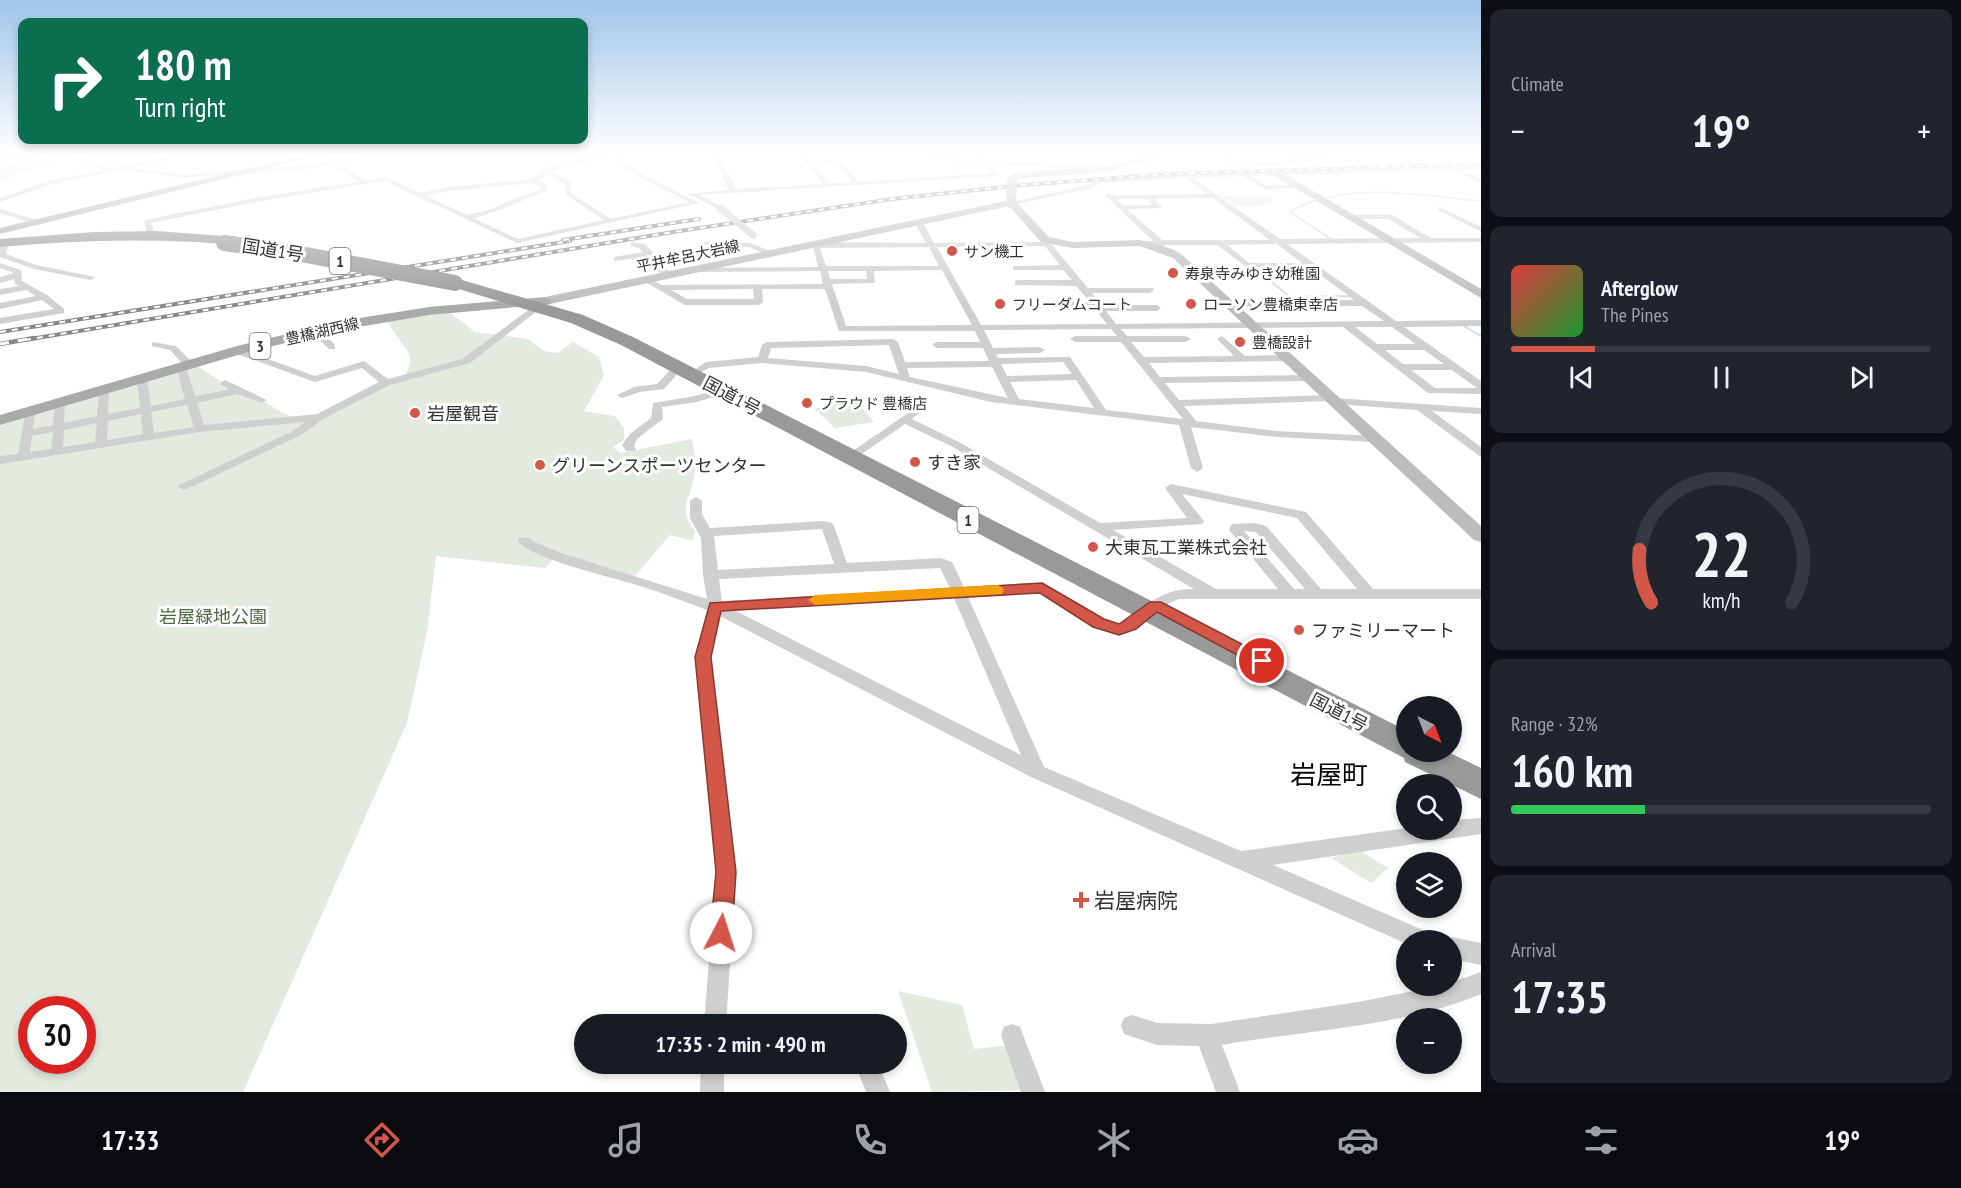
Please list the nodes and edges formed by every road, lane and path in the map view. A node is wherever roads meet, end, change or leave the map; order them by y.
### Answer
1 (109, 206) edge
2 (226, 206) edge
3 (442, 206) edge
4 (504, 206) edge
5 (586, 206) edge
6 (683, 206) edge
7 (716, 206) edge
8 (1002, 206) edge
9 (1013, 206) edge
10 (1159, 206) edge
11 (1229, 206) edge
12 (1331, 206) edge
13 (1121, 207) joint
14 (1440, 209) dead end
15 (0, 211) edge
16 (1350, 217) junction
17 (468, 218) junction
18 (611, 222) junction
19 (38, 223) junction
20 (920, 223) junction
21 (1481, 230) edge
22 (150, 236) junction
23 (1430, 240) junction
24 (1481, 240) edge
25 (1, 241) edge
26 (1390, 241) junction
27 (1278, 242) junction
28 (708, 243) dead end
29 (1049, 243) junction
30 (1220, 243) junction
31 (634, 244) dead end
32 (816, 245) junction
33 (932, 245) junction
34 (1164, 247) junction
35 (773, 253) junction
36 (648, 254) junction
37 (617, 259) dead end
38 (1310, 265) junction
39 (1, 266) edge
40 (868, 268) junction
41 (945, 268) junction
42 (824, 269) junction
43 (690, 270) junction
44 (1069, 271) junction
45 (667, 275) junction
46 (18, 276) junction
47 (91, 277) dead end
48 (0, 280) edge
49 (646, 280) junction
50 (828, 284) junction
51 (28, 287) junction
52 (757, 287) junction
53 (660, 288) junction
54 (0, 292) edge
55 (1150, 294) dead end
56 (1481, 294) edge
57 (45, 297) junction
58 (1093, 301) junction
59 (536, 303) junction
60 (1364, 303) junction
61 (1229, 305) junction
62 (0, 306) edge
63 (1035, 306) dead end
64 (1157, 308) dead end
65 (0, 321) edge
66 (1481, 323) edge
67 (1345, 324) junction
68 (1393, 324) junction
69 (1251, 325) junction
70 (1114, 326) junction
71 (978, 328) junction
72 (316, 332) junction
73 (1075, 339) dead end
74 (1124, 339) junction
75 (1186, 339) dead end
76 (1222, 339) dead end
77 (155, 344) dead end
78 (937, 345) dead end
79 (1375, 347) junction
80 (1425, 347) junction
81 (332, 348) dead end
82 (1040, 350) dead end
83 (240, 352) junction
84 (991, 355) junction
85 (850, 356) junction
86 (1242, 358) junction
87 (1286, 358) junction
88 (762, 360) junction
89 (1141, 360) junction
90 (901, 365) junction
91 (185, 366) junction
92 (1453, 367) junction
93 (1401, 368) junction
94 (688, 369) junction
95 (1481, 376) edge
96 (1079, 377) junction
97 (1467, 377) junction
98 (1308, 378) junction
99 (142, 379) junction
100 (906, 379) junction
101 (1003, 379) junction
102 (1157, 380) junction
103 (225, 383) dead end
104 (386, 383) junction
105 (1481, 389) edge
106 (104, 390) junction
107 (722, 391) junction
108 (238, 392) junction
109 (622, 395) dead end
110 (262, 400) dead end
111 (1332, 400) junction
112 (192, 401) junction
113 (1015, 402) junction
114 (60, 403) junction
115 (1176, 403) junction
116 (1420, 407) junction
117 (920, 408) dead end
118 (146, 410) junction
119 (1481, 411) edge
120 (30, 412) junction
121 (1103, 413) junction
122 (319, 417) junction
123 (102, 419) junction
124 (904, 419) junction
125 (0, 420) edge
126 (1189, 423) junction
127 (59, 427) junction
128 (200, 429) junction
129 (27, 434) junction
130 (149, 437) junction
131 (1374, 439) junction
132 (101, 444) junction
133 (630, 449) dead end
134 (57, 451) junction
135 (858, 452) junction
136 (1481, 453) edge
137 (24, 456) junction
138 (0, 460) edge
139 (1197, 468) dead end
140 (183, 486) dead end
141 (696, 501) dead end
142 (1099, 527) junction
143 (706, 532) junction
144 (1481, 536) edge
145 (525, 541) dead end
146 (842, 568) junction
147 (710, 575) junction
148 (958, 592) junction
149 (1214, 594) junction
150 (1290, 594) junction
151 (1317, 594) junction
152 (1369, 594) junction
153 (1481, 594) edge
154 (715, 607) junction
155 (1150, 609) junction
156 (1396, 730) edge
157 (1396, 740) edge
158 (1437, 762) edge
159 (1459, 762) edge
160 (1037, 772) junction
161 (1481, 773) edge
162 (1481, 784) edge
163 (1481, 826) edge
164 (1462, 829) edge
165 (1396, 838) edge
166 (1238, 861) junction
167 (1400, 930) edge
168 (1462, 950) edge
169 (1481, 954) edge
170 (1481, 982) edge
171 (716, 1014) edge
172 (1132, 1026) dead end
173 (1012, 1035) dead end
174 (1211, 1035) junction
175 (713, 1074) edge
176 (871, 1074) edge
177 (712, 1092) edge
178 (878, 1092) edge
179 (1033, 1092) edge
180 (1228, 1092) edge

1 - 19 main road
2 - 22 street
3 - 17 street
4 - 17 street
5 - 18 street
6 - 18 street
7 - 35 street, bridge
8 - 20 street, 平井牟呂大岩線
9 - 29 street
10 - 13 street
11 - 27 street
12 - 16 street
13 - 34 street
14 - 21 street
15 - 19 street
16 - 23 street
16 - 26 street
17 - 18 street
19 - 25 main road
20 - 32 street, 平井牟呂大岩線
20 - 33 street
22 - 25 highway, 国道1号 / 1
22 - 59 highway, 国道1号 / 1, bridge
23 - 24 street
23 - 26 street
25 - 47 street
26 - 27 street
26 - 56 street
27 - 30 street
27 - 38 street
28 - 35 street
29 - 33 street
29 - 34 street
29 - 44 street
30 - 34 street
30 - 38 street
31 - 36 street
32 - 33 street
32 - 35 street, 平井牟呂大岩線
32 - 42 street
33 - 41 street
34 - 61 street
35 - 43 street, 平井牟呂大岩線
36 - 37 street
36 - 45 street
38 - 60 street
39 - 46 street
40 - 41 street
40 - 42 street
40 - 50 street
41 - 71 street
42 - 43 street
42 - 50 street
43 - 45 street, 平井牟呂大岩線
44 - 44 street
44 - 58 street
45 - 49 street, 平井牟呂大岩線
46 - 48 street
46 - 51 street
49 - 53 street
49 - 59 street, 平井牟呂大岩線
50 - 52 street
50 - 71 street
51 - 54 street
51 - 57 street
52 - 53 street
52 - 53 street
55 - 58 street
57 - 62 street
57 - 65 street
58 - 63 street
58 - 64 street
58 - 70 street
59 - 72 main road, 豊橋湖西線 / 3
59 - 94 highway, 国道1号 / 1
59 - 104 street
60 - 61 street
60 - 68 street
61 - 69 street
66 - 68 street
67 - 68 street
67 - 69 street
67 - 79 street
68 - 80 street
69 - 70 street
69 - 87 street
70 - 71 street
70 - 74 street
71 - 84 street
72 - 81 street
72 - 83 main road, 豊橋湖西線 / 3
73 - 74 street
74 - 75 street
74 - 89 street
76 - 86 street
77 - 91 street
78 - 84 street
79 - 80 street
79 - 93 street
80 - 92 street
82 - 84 street
83 - 91 main road, 豊橋湖西線 / 3
83 - 104 street
84 - 90 street
84 - 96 street
84 - 101 street
85 - 88 street
85 - 88 street
85 - 90 street
85 - 100 street
86 - 87 street
86 - 89 street
87 - 98 street
88 - 94 street
89 - 102 street
90 - 100 street
91 - 99 main road, 豊橋湖西線 / 3
91 - 112 street
92 - 93 street
92 - 97 street
93 - 105 street
94 - 107 highway, 国道1号 / 1
94 - 109 street
94 - 135 highway, 国道1号 / 1
95 - 97 street
96 - 101 street
96 - 121 street
97 - 105 street
98 - 102 street
98 - 111 street
99 - 106 main road, 豊橋湖西線 / 3
99 - 118 street
100 - 113 street
101 - 113 street
102 - 115 street
103 - 108 street
104 - 122 street
106 - 114 main road, 豊橋湖西線 / 3
106 - 123 street
107 - 133 street
107 - 155 highway, 国道1号 / 1
108 - 110 street
108 - 112 street
111 - 115 street
111 - 116 street
111 - 131 street
112 - 118 street
112 - 128 street
113 - 121 street
114 - 120 main road, 豊橋湖西線 / 3
114 - 127 street
115 - 126 street
116 - 119 street
116 - 136 street
117 - 124 street
118 - 123 street
118 - 130 street
120 - 125 main road, 豊橋湖西線 / 3
120 - 129 street
121 - 126 street
122 - 128 street
122 - 140 street
123 - 127 street
123 - 132 street
124 - 135 street
124 - 142 street
126 - 131 street
126 - 139 street
127 - 129 street
127 - 134 street
128 - 130 street
129 - 137 street
130 - 132 street
131 - 144 street
132 - 134 street
134 - 137 street
135 - 155 highway, 国道1号 / 1
137 - 138 street
141 - 143 street
142 - 149 street
142 - 152 street
143 - 146 street
143 - 147 street
145 - 154 street
146 - 147 street
146 - 148 street
147 - 154 street
148 - 154 street
148 - 155 street
148 - 160 street
149 - 150 street
149 - 155 street
150 - 151 street
150 - 151 street
151 - 152 street
152 - 153 street
154 - 160 street
154 - 171 street
155 - 156 highway, 国道1号 / 1
155 - 157 highway, 国道1号 / 1
158 - 162 highway
159 - 161 highway
160 - 166 street
163 - 164 street
165 - 166 street
166 - 167 street
168 - 169 street
170 - 174 street
172 - 174 street
173 - 179 street
174 - 180 street
175 - 177 street
176 - 178 street

